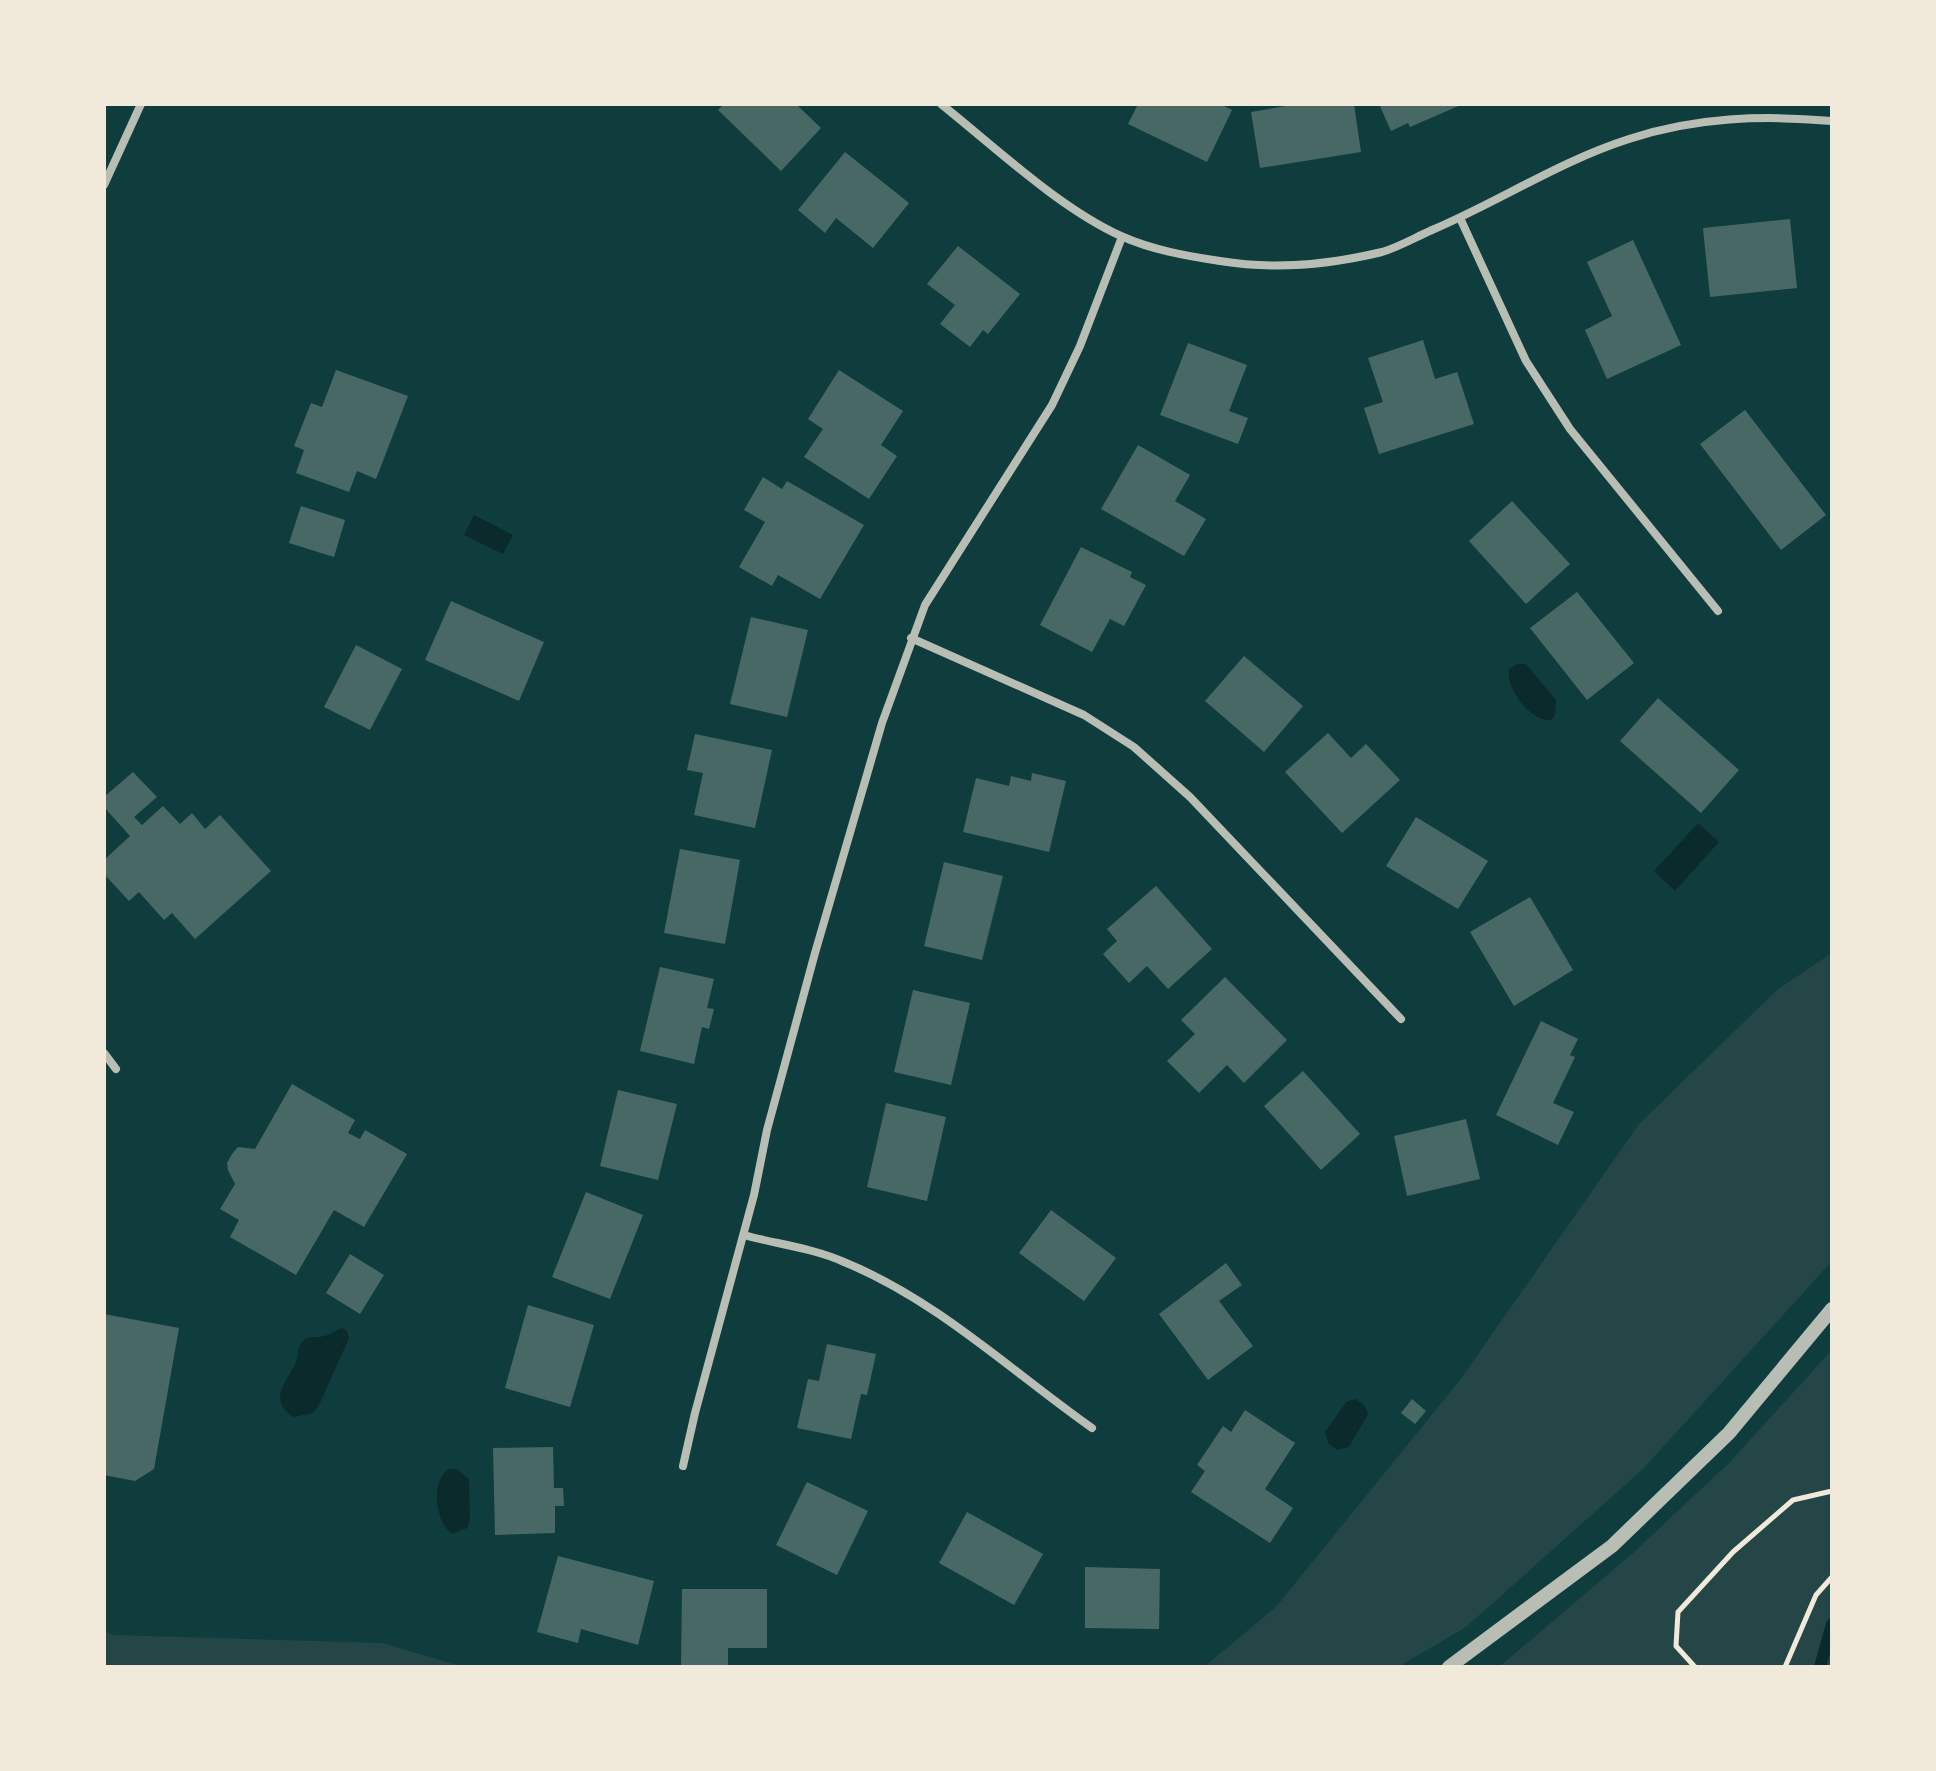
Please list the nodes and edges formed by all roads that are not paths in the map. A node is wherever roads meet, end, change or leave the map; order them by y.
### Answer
1 (141, 104) edge
2 (941, 104) edge
3 (1832, 121) edge
4 (104, 185) edge
5 (1460, 218) junction
6 (1122, 237) junction
7 (1718, 611) dead end
8 (911, 638) junction
9 (1401, 1019) dead end
10 (104, 1053) edge
11 (116, 1069) dead end
12 (744, 1235) junction
13 (1832, 1309) edge
14 (1092, 1428) dead end
15 (683, 1466) dead end
16 (1449, 1667) edge

1 - 4 street
2 - 6 street
3 - 5 street
5 - 6 street
5 - 7 street
6 - 8 street
8 - 9 street
8 - 12 street
10 - 11 street
12 - 14 street
12 - 15 street
13 - 16 street

